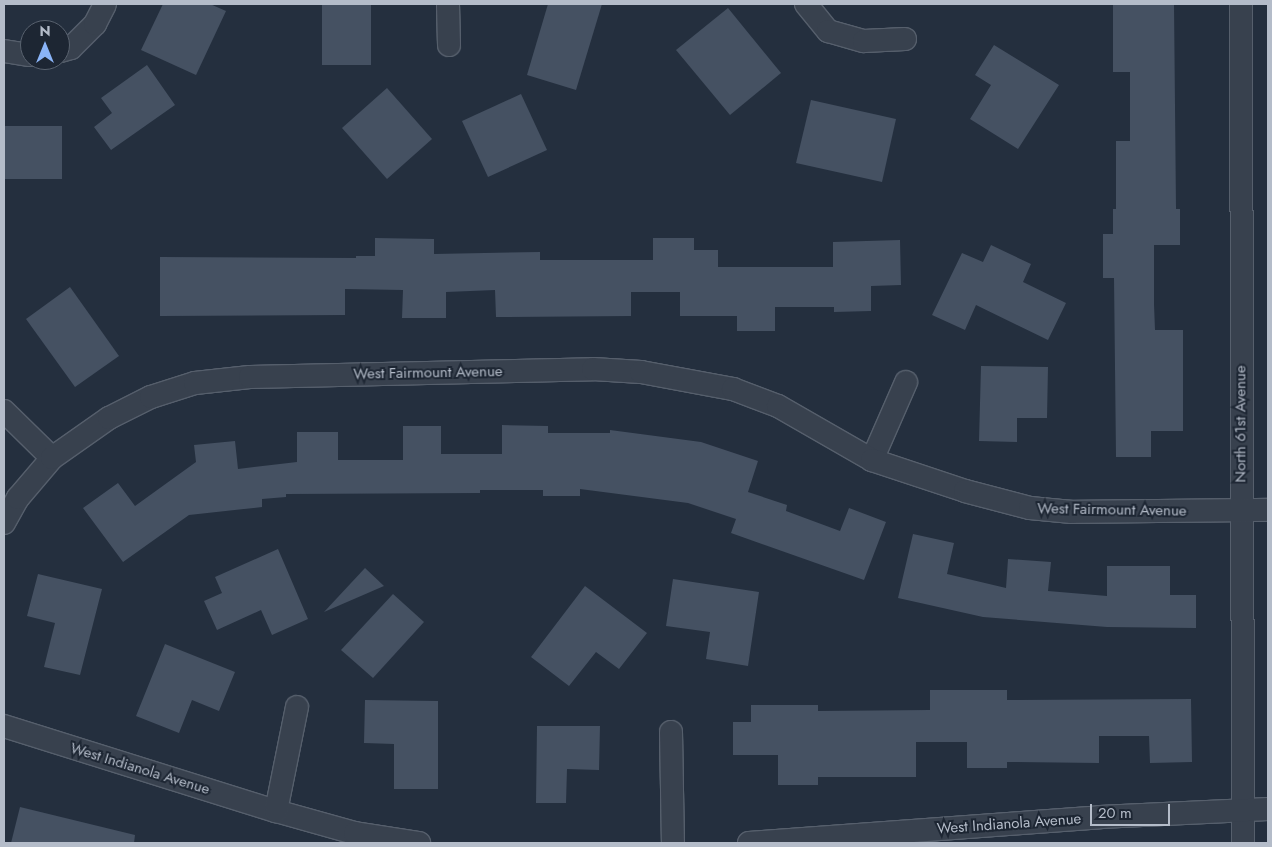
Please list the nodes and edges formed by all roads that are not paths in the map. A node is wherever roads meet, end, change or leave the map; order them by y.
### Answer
1 (105, 4) edge
2 (448, 4) edge
3 (806, 4) edge
4 (1241, 4) edge
5 (905, 39) dead end
6 (449, 45) dead end
7 (70, 48) edge
8 (4, 51) edge
9 (20, 53) edge
10 (906, 382) dead end
11 (4, 411) edge
12 (52, 458) junction
13 (872, 460) junction
14 (1241, 510) junction
15 (1268, 510) edge
16 (4, 523) edge
17 (298, 708) dead end
18 (4, 726) edge
19 (670, 732) dead end
20 (1268, 809) edge
21 (1242, 810) junction
22 (276, 811) junction
23 (419, 843) edge
24 (673, 843) edge
25 (749, 843) edge
26 (1243, 843) edge

1 - 7 street
2 - 6 street
3 - 5 street
4 - 14 street, North 61st Avenue
8 - 9 street
10 - 13 street
11 - 12 street
12 - 13 street, West Fairmount Avenue
12 - 16 street, West Fairmount Avenue
13 - 14 street, West Fairmount Avenue
14 - 15 street, West Fairmount Avenue
14 - 21 street, North 61st Avenue
17 - 22 street
18 - 22 street, West Indianola Avenue
19 - 24 street
20 - 21 street, West Indianola Avenue
21 - 25 street, West Indianola Avenue
21 - 26 street, North 61st Avenue
22 - 23 street, West Indianola Avenue

